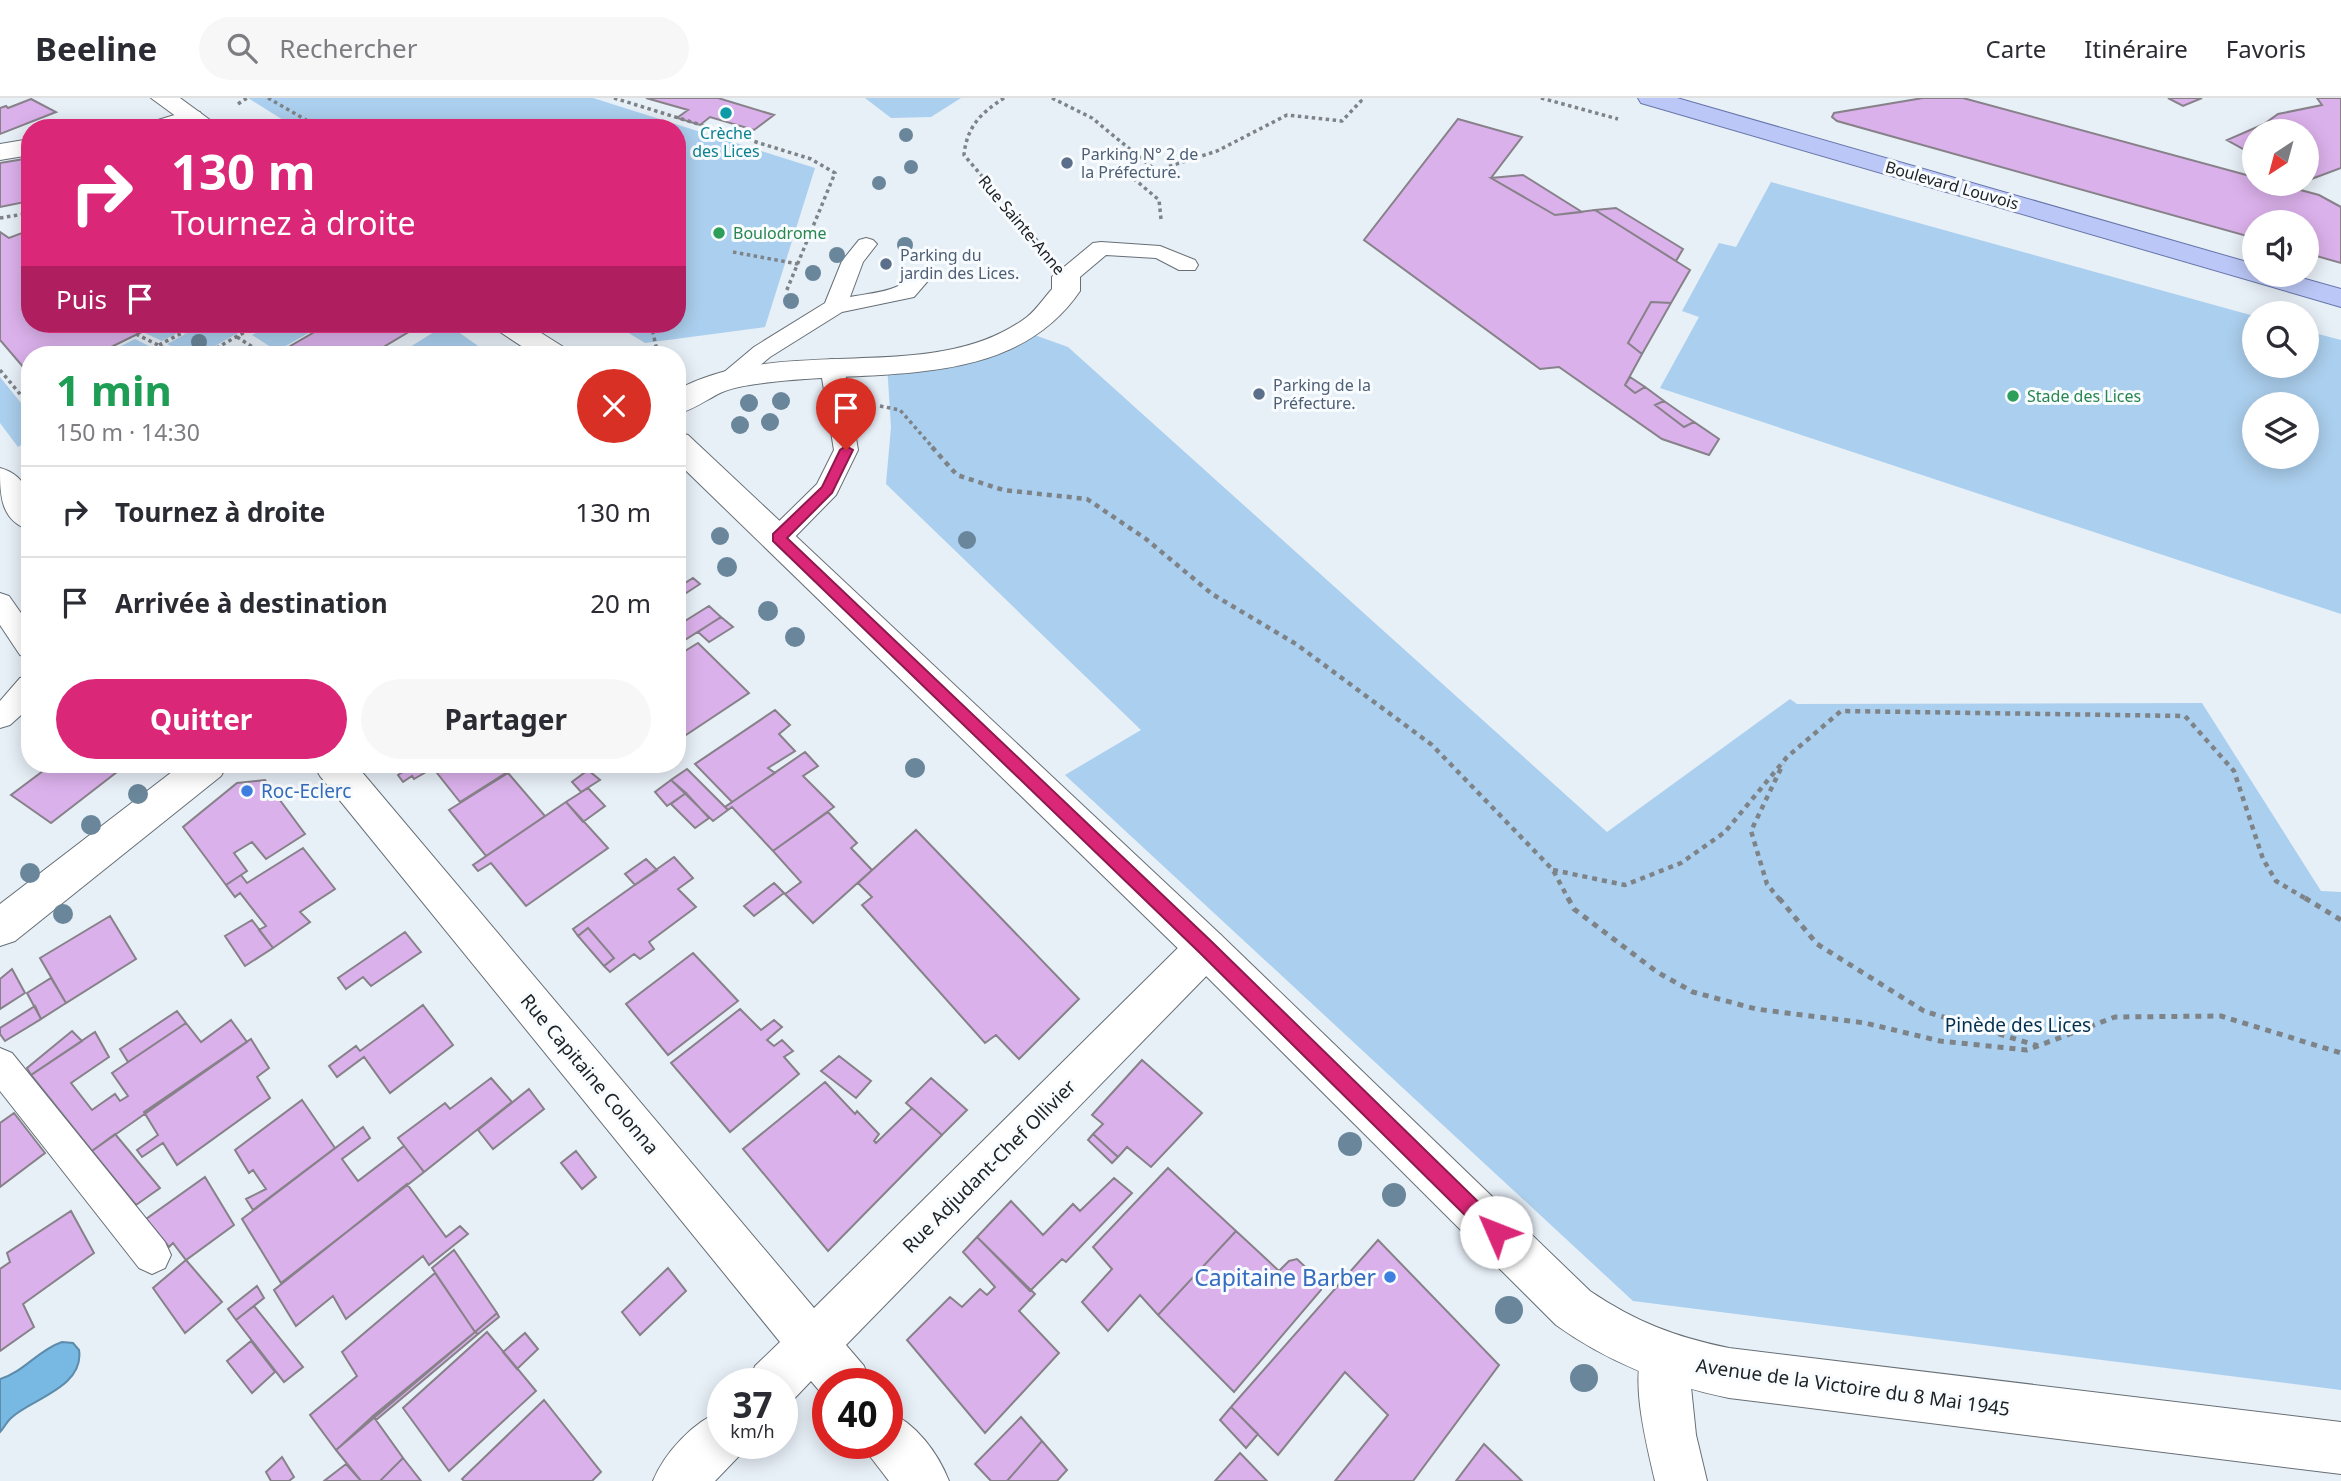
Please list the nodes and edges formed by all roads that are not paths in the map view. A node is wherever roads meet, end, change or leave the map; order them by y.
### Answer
1 (163, 98) edge
2 (1650, 98) edge
3 (1680, 102) edge
4 (195, 119) edge
5 (21, 148) edge
6 (0, 152) edge
7 (866, 243) dead end
8 (1187, 265) dead end
9 (2242, 269) edge
10 (922, 275) dead end
11 (1066, 277) joint
12 (2303, 287) edge
13 (2341, 298) edge
14 (835, 307) junction
15 (521, 333) edge
16 (541, 346) edge
17 (832, 366) junction
18 (732, 378) junction
19 (686, 399) edge
20 (686, 451) edge
21 (0, 479) edge
22 (21, 506) edge
23 (778, 538) junction
24 (0, 603) edge
25 (21, 634) edge
26 (21, 697) edge
27 (0, 717) edge
28 (198, 773) edge
29 (340, 773) edge
30 (0, 929) edge
31 (1206, 948) junction
32 (0, 1064) edge
33 (152, 1255) dead end
34 (813, 1343) junction
35 (1663, 1358) junction
36 (789, 1368) edge
37 (833, 1368) edge
38 (2341, 1448) edge
39 (707, 1452) edge
40 (903, 1457) edge
41 (679, 1481) edge
42 (923, 1481) edge
43 (1681, 1481) edge

1 - 4 street
2 - 3 main road, Boulevard Louvois
3 - 9 main road, Boulevard Louvois
5 - 6 street
7 - 14 lane
8 - 11 lane
10 - 14 lane
11 - 17 street, Rue Sainte-Anne
12 - 13 main road
14 - 18 lane
15 - 16 street
17 - 18 street, Rue Sainte-Anne
17 - 23 lane
18 - 19 street, Rue Sainte-Anne
20 - 23 street, Avenue de la Victoire du 8 Mai 1945
21 - 22 street
23 - 31 street, Avenue de la Victoire du 8 Mai 1945
24 - 25 lane
26 - 27 lane
28 - 30 street
29 - 34 street, Rue Capitaine Colonna
31 - 34 street, Rue Adjudant-Chef Ollivier
31 - 35 street, Avenue de la Victoire du 8 Mai 1945
32 - 33 lane
34 - 36 street, Rue Adjudant-Chef Ollivier
34 - 37 street, Rue Capitaine Colonna
35 - 38 street, Avenue de la Victoire du 8 Mai 1945
35 - 43 street
39 - 41 street
40 - 42 street

